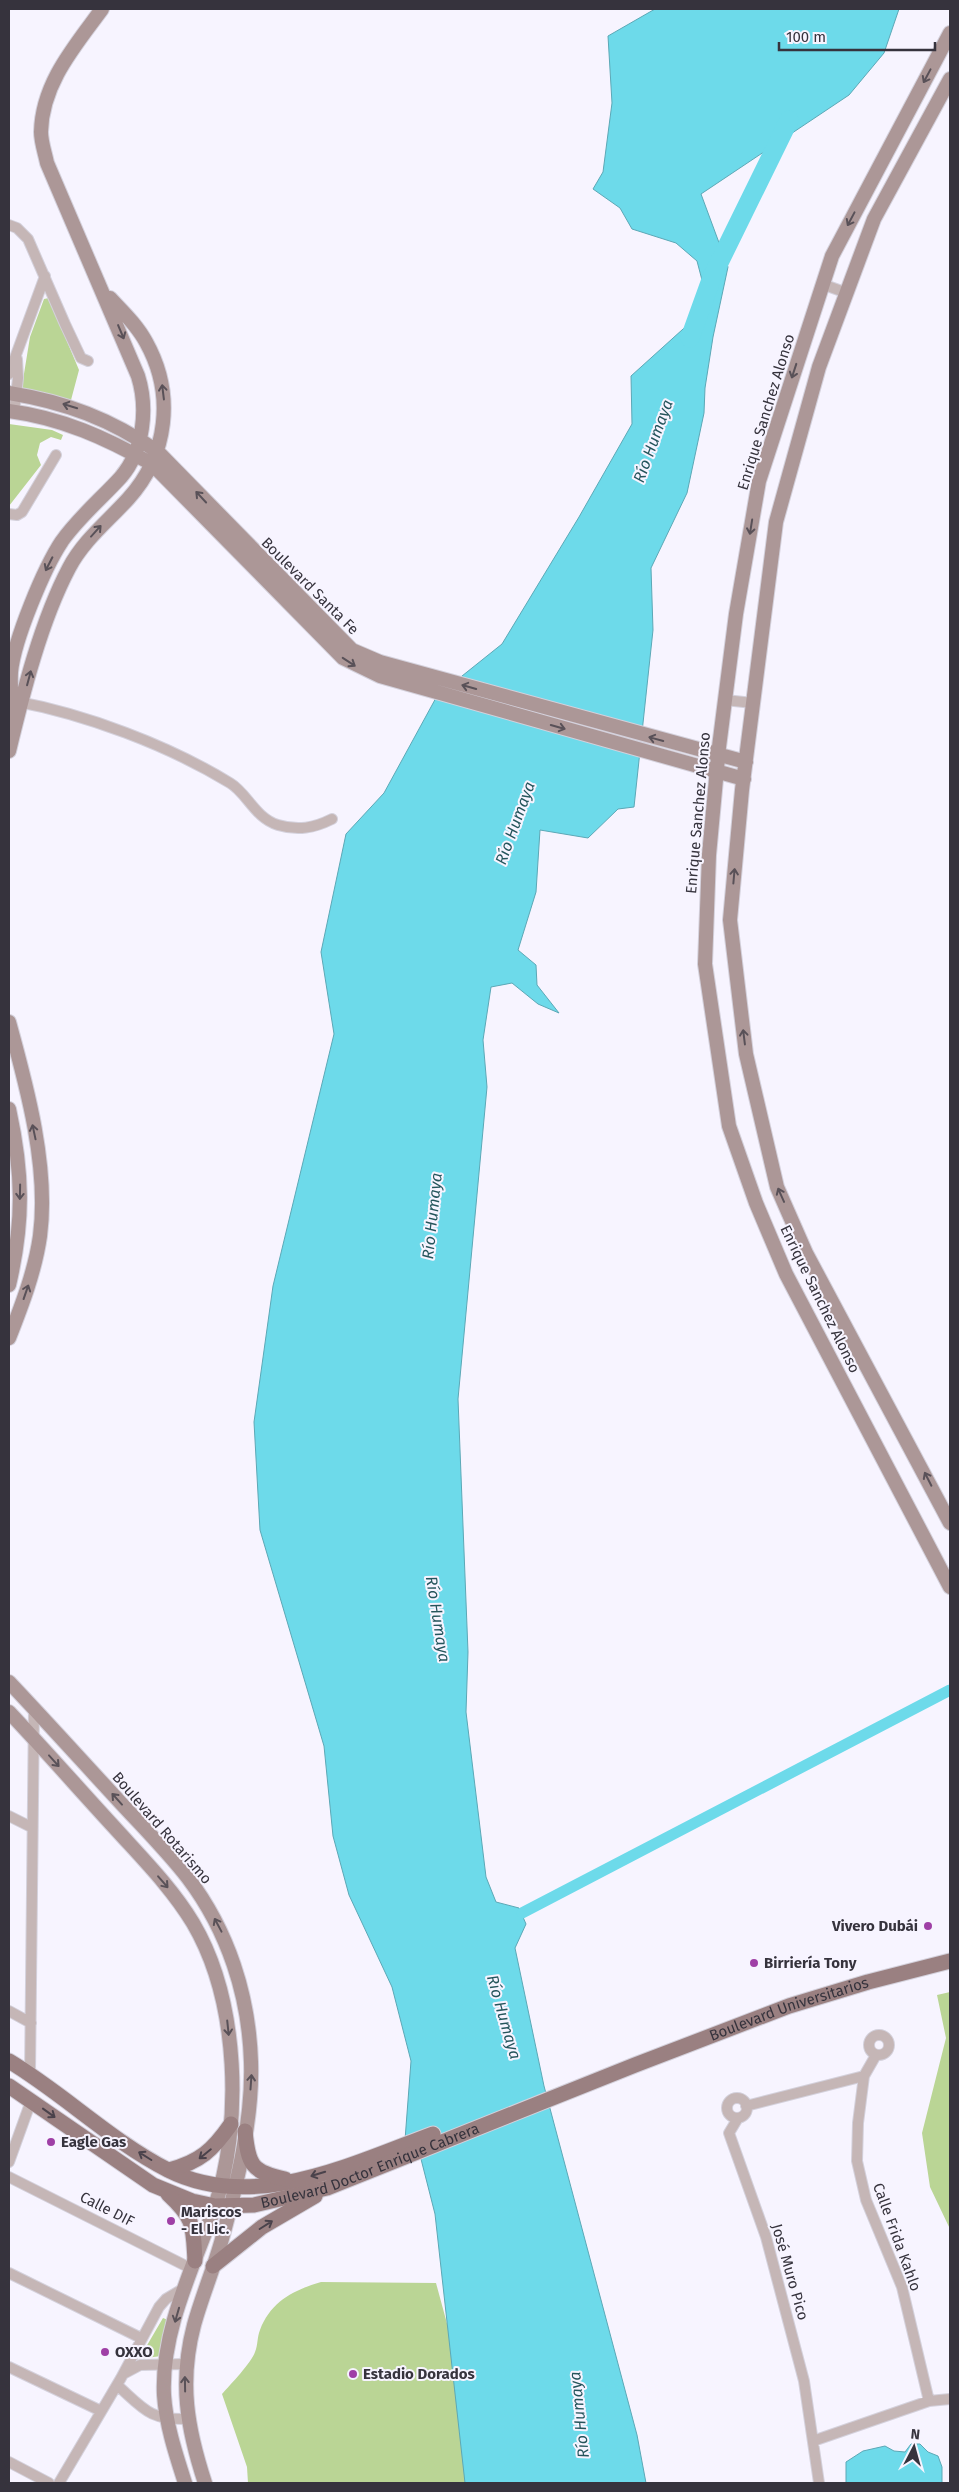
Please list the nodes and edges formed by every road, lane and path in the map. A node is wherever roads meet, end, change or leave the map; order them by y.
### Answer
1 (102, 9) edge
2 (950, 33) edge
3 (950, 79) edge
4 (9, 225) edge
5 (45, 276) junction
6 (822, 284) junction
7 (101, 288) junction
8 (847, 292) junction
9 (16, 358) junction
10 (88, 362) dead end
11 (9, 374) edge
12 (12, 394) edge
13 (11, 412) edge
14 (139, 439) junction
15 (135, 454) junction
16 (56, 455) dead end
17 (155, 458) junction
18 (9, 514) edge
19 (725, 700) junction
20 (17, 702) junction
21 (753, 703) junction
22 (513, 707) junction
23 (9, 752) edge
24 (718, 756) junction
25 (746, 762) junction
26 (716, 772) junction
27 (744, 779) junction
28 (332, 818) dead end
29 (9, 1022) edge
30 (9, 1109) edge
31 (9, 1285) edge
32 (9, 1338) edge
33 (950, 1522) edge
34 (950, 1587) edge
35 (9, 1682) edge
36 (34, 1708) junction
37 (9, 1712) edge
38 (33, 1737) junction
39 (81, 1759) junction
40 (74, 1783) junction
41 (9, 1816) edge
42 (31, 1827) junction
43 (950, 1960) edge
44 (9, 2011) edge
45 (31, 2023) junction
46 (876, 2055) dead end
47 (9, 2062) edge
48 (631, 2064) joint
49 (30, 2075) junction
50 (864, 2076) junction
51 (9, 2086) edge
52 (31, 2101) junction
53 (746, 2106) junction
54 (738, 2118) junction
55 (231, 2124) junction
56 (245, 2131) junction
57 (9, 2162) edge
58 (366, 2165) junction
59 (169, 2170) junction
60 (9, 2177) edge
61 (294, 2181) junction
62 (228, 2186) junction
63 (327, 2188) junction
64 (164, 2190) junction
65 (222, 2206) junction
66 (194, 2265) junction
67 (213, 2266) junction
68 (9, 2273) edge
69 (186, 2287) junction
70 (141, 2338) junction
71 (165, 2364) junction
72 (186, 2364) junction
73 (9, 2367) edge
74 (119, 2381) junction
75 (950, 2399) edge
76 (929, 2401) junction
77 (101, 2411) junction
78 (168, 2419) junction
79 (187, 2419) junction
80 (813, 2440) junction
81 (9, 2462) edge
82 (49, 2483) edge
83 (59, 2483) edge
84 (185, 2483) edge
85 (204, 2483) edge
86 (819, 2483) edge

1 - 7 street
2 -> 6 street, Enrique Sanchez Alonso
3 - 8 street, Enrique Sanchez Alonso
4 - 5 street
5 - 9 street
5 - 10 street
6 - 8 street
6 -> 19 street, Enrique Sanchez Alonso
7 -> 14 street
17 -> 7 street
8 - 21 street, Enrique Sanchez Alonso
9 - 11 street
9 - 12 street
12 - 13 street
14 -> 12 street, Boulevard Santa Fe
13 - 15 street, Boulevard Santa Fe
14 - 15 street
14 - 17 street, Boulevard Santa Fe
15 - 17 street, Boulevard Santa Fe
15 -> 20 street
16 - 18 street
20 -> 17 street
17 - 22 street, Boulevard Santa Fe
19 - 21 street
19 - 24 street, Enrique Sanchez Alonso
20 - 23 street
20 - 28 street
21 - 25 street, Enrique Sanchez Alonso
24 -> 22 street, Boulevard Santa Fe
22 -> 26 street, Boulevard Santa Fe
24 - 25 street, Boulevard Santa Fe
24 - 26 street, Enrique Sanchez Alonso
25 - 27 street, Enrique Sanchez Alonso
26 - 27 street, Boulevard Santa Fe
26 - 34 street, Enrique Sanchez Alonso
33 -> 27 street, Enrique Sanchez Alonso
32 -> 29 street
30 -> 31 street
35 - 36 street, Boulevard Rotarismo
36 - 38 street
36 - 39 street, Boulevard Rotarismo
37 - 38 street, Boulevard Rotarismo
38 -> 40 street, Boulevard Rotarismo
38 - 42 street
39 - 40 street
56 -> 39 street, Boulevard Rotarismo
40 -> 55 street, Boulevard Rotarismo
41 - 42 street
42 - 45 street
43 - 48 main road, Boulevard Universitarios
44 - 45 street
45 - 49 street
46 - 50 street, Calle Frida Kahlo
47 - 49 main road, Boulevard Doctor Enrique Cabrera
48 - 58 main road, Boulevard Doctor Enrique Cabrera
59 -> 49 main road, Boulevard Doctor Enrique Cabrera
50 - 53 street
50 - 76 street, Calle Frida Kahlo
51 - 52 main road, Boulevard Doctor Enrique Cabrera
52 - 57 street
52 -> 64 main road, Boulevard Doctor Enrique Cabrera
53 - 54 street
53 - 54 street
54 - 80 street, José Muro Pico
55 -> 59 main road
55 - 62 street, Boulevard Rotarismo
56 - 61 main road
56 - 62 street, Boulevard Rotarismo
58 -> 61 main road, Boulevard Doctor Enrique Cabrera
58 - 63 main road, Boulevard Doctor Enrique Cabrera
59 - 62 main road, Boulevard Doctor Enrique Cabrera
60 - 66 street, Calle DIF
61 - 62 main road, Boulevard Doctor Enrique Cabrera
62 - 65 street, Boulevard Rotarismo
63 - 65 main road, Boulevard Doctor Enrique Cabrera
67 -> 63 main road
64 - 65 main road, Boulevard Doctor Enrique Cabrera
64 - 66 main road
65 - 66 street, Boulevard Rotarismo
65 - 67 street, Boulevard Rotarismo
66 - 69 street, Boulevard Rotarismo
67 - 72 street, Boulevard Rotarismo
68 - 70 street
69 - 70 street
69 -> 71 street, Boulevard Rotarismo
70 - 74 street
71 - 72 street
71 - 74 street
71 - 78 street, Boulevard Rotarismo
79 -> 72 street, Boulevard Rotarismo
73 - 77 street
74 - 77 street
74 - 78 street
75 - 76 street
76 - 80 street
77 - 83 street
78 - 79 street
78 - 84 street, Boulevard Rotarismo
79 - 85 street, Boulevard Rotarismo
80 - 86 street, José Muro Pico
81 - 82 street

